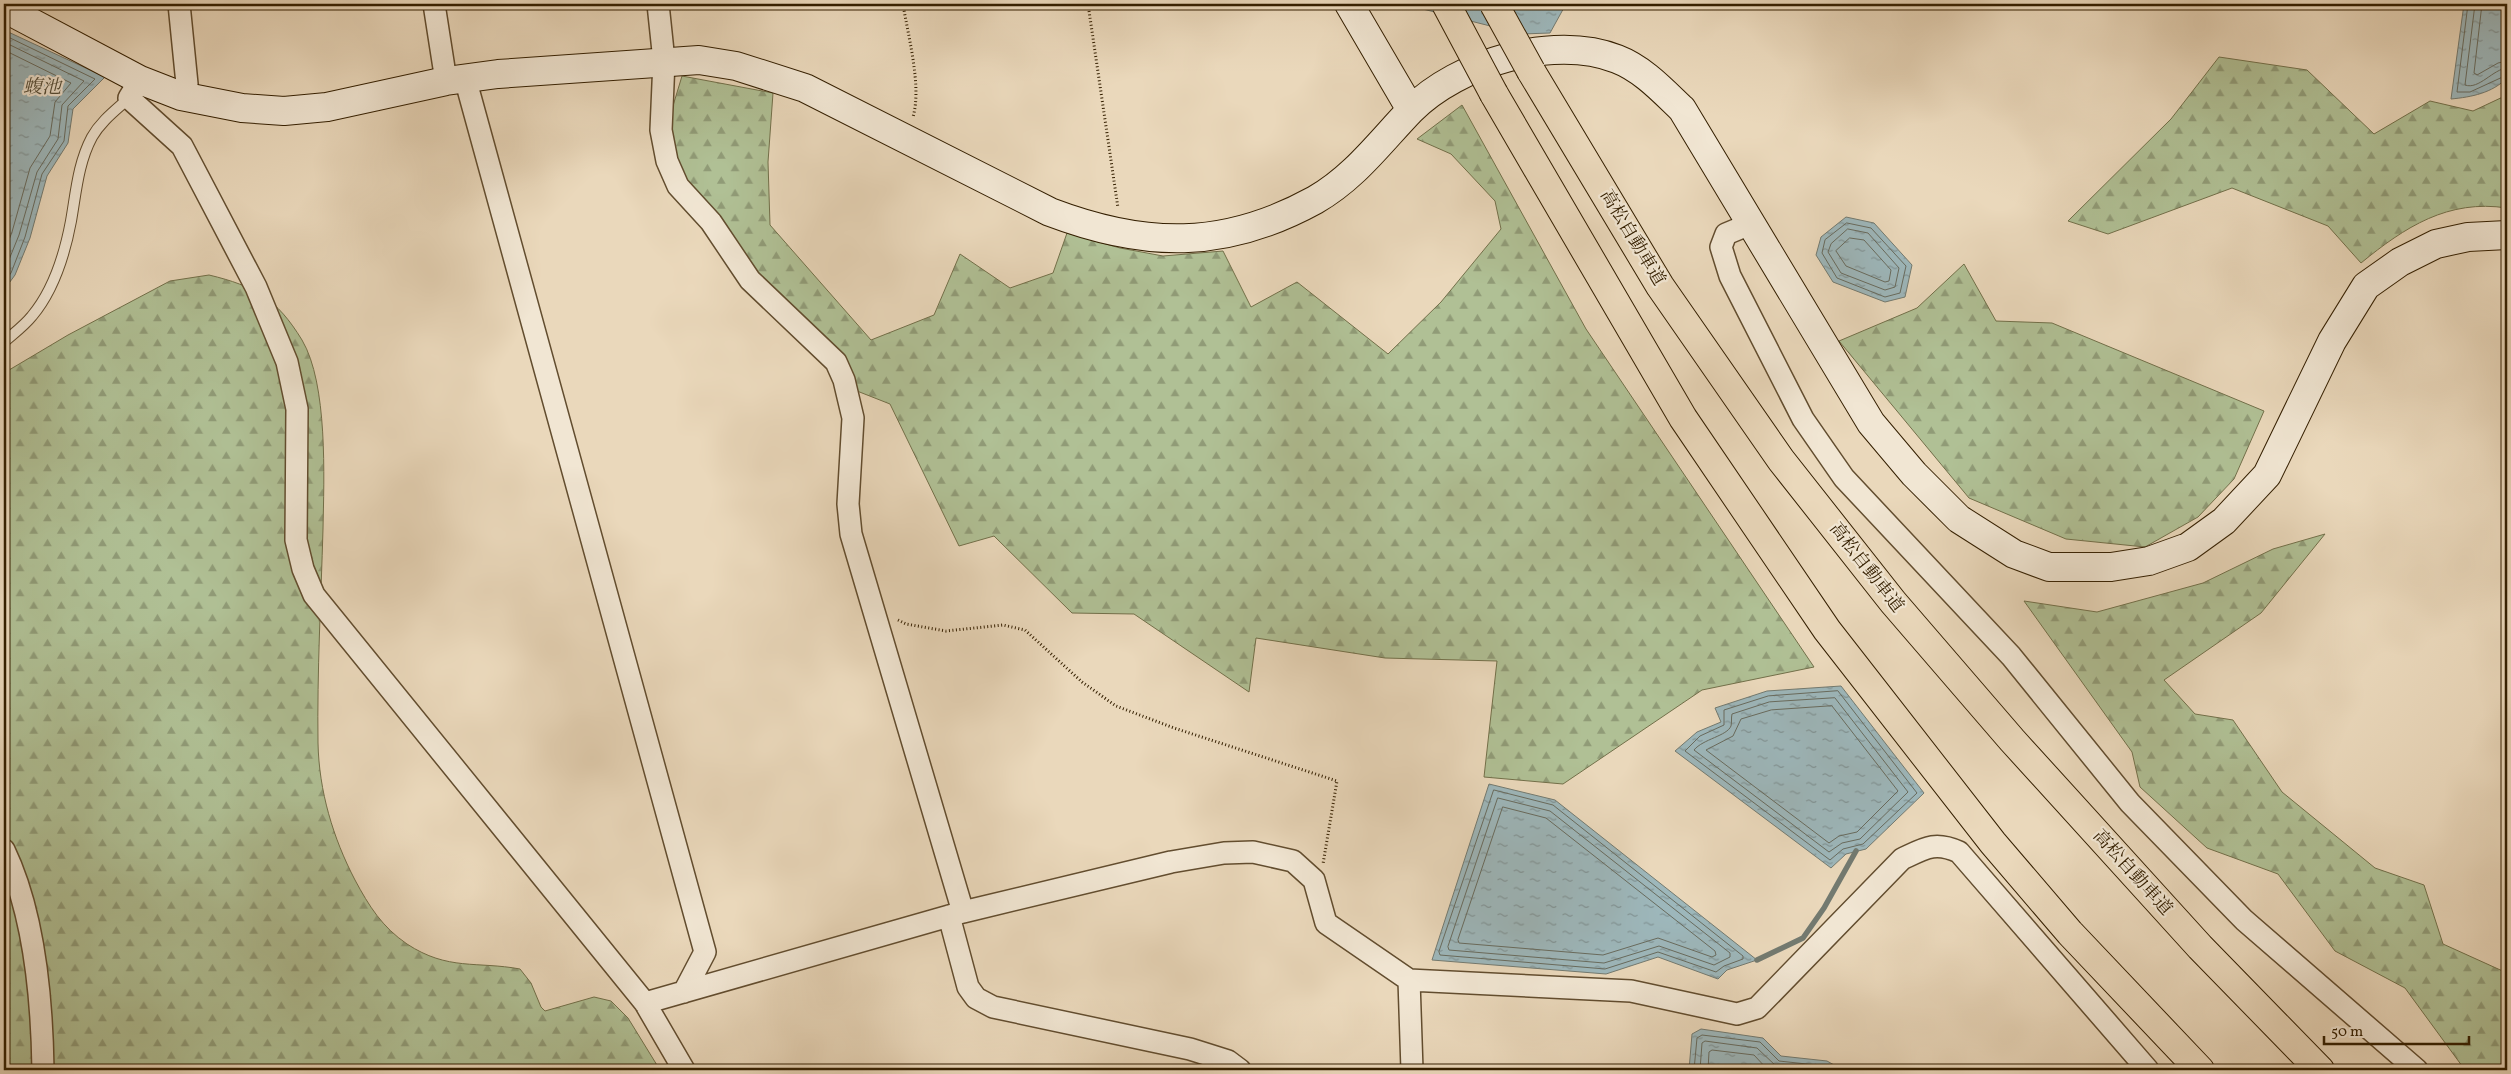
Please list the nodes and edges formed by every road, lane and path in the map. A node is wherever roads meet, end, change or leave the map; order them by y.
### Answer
1 (179, 4) edge
2 (434, 4) edge
3 (658, 4) edge
4 (903, 4) edge
5 (1088, 4) edge
6 (1349, 4) edge
7 (1446, 4) edge
8 (1494, 4) edge
9 (4, 8) edge
10 (664, 61) junction
11 (456, 80) junction
12 (134, 89) junction
13 (181, 96) junction
14 (1412, 110) junction
15 (906, 139) junction
16 (1750, 224) junction
17 (1115, 233) junction
18 (2507, 235) edge
19 (4, 342) edge
20 (870, 606) junction
21 (4, 850) edge
22 (1314, 880) junction
23 (956, 914) junction
24 (1409, 980) junction
25 (684, 992) junction
26 (645, 1003) junction
27 (42, 1070) edge
28 (684, 1070) edge
29 (1240, 1070) edge
30 (1412, 1070) edge
31 (2148, 1070) edge
32 (2200, 1070) edge
33 (2320, 1070) edge
34 (2417, 1070) edge

1 - 13 street
2 - 11 street
3 - 10 street
4 - 15 path
5 - 17 path
6 - 14 street
7 - 32 highway, bridge
8 - 33 highway, 高松自動車道, bridge
9 - 12 street
10 - 11 street
10 - 15 street
10 - 20 street
11 - 13 street
11 - 25 street
12 - 13 street
12 - 19 lane
12 - 26 street
14 - 16 street
14 - 17 street
15 - 17 street
16 - 18 street
16 - 34 street
20 - 22 path
20 - 23 street
21 - 27 street
22 - 23 street
22 - 24 street
23 - 25 street
23 - 29 street
24 - 30 street
24 - 31 street
25 - 26 street
26 - 28 street

